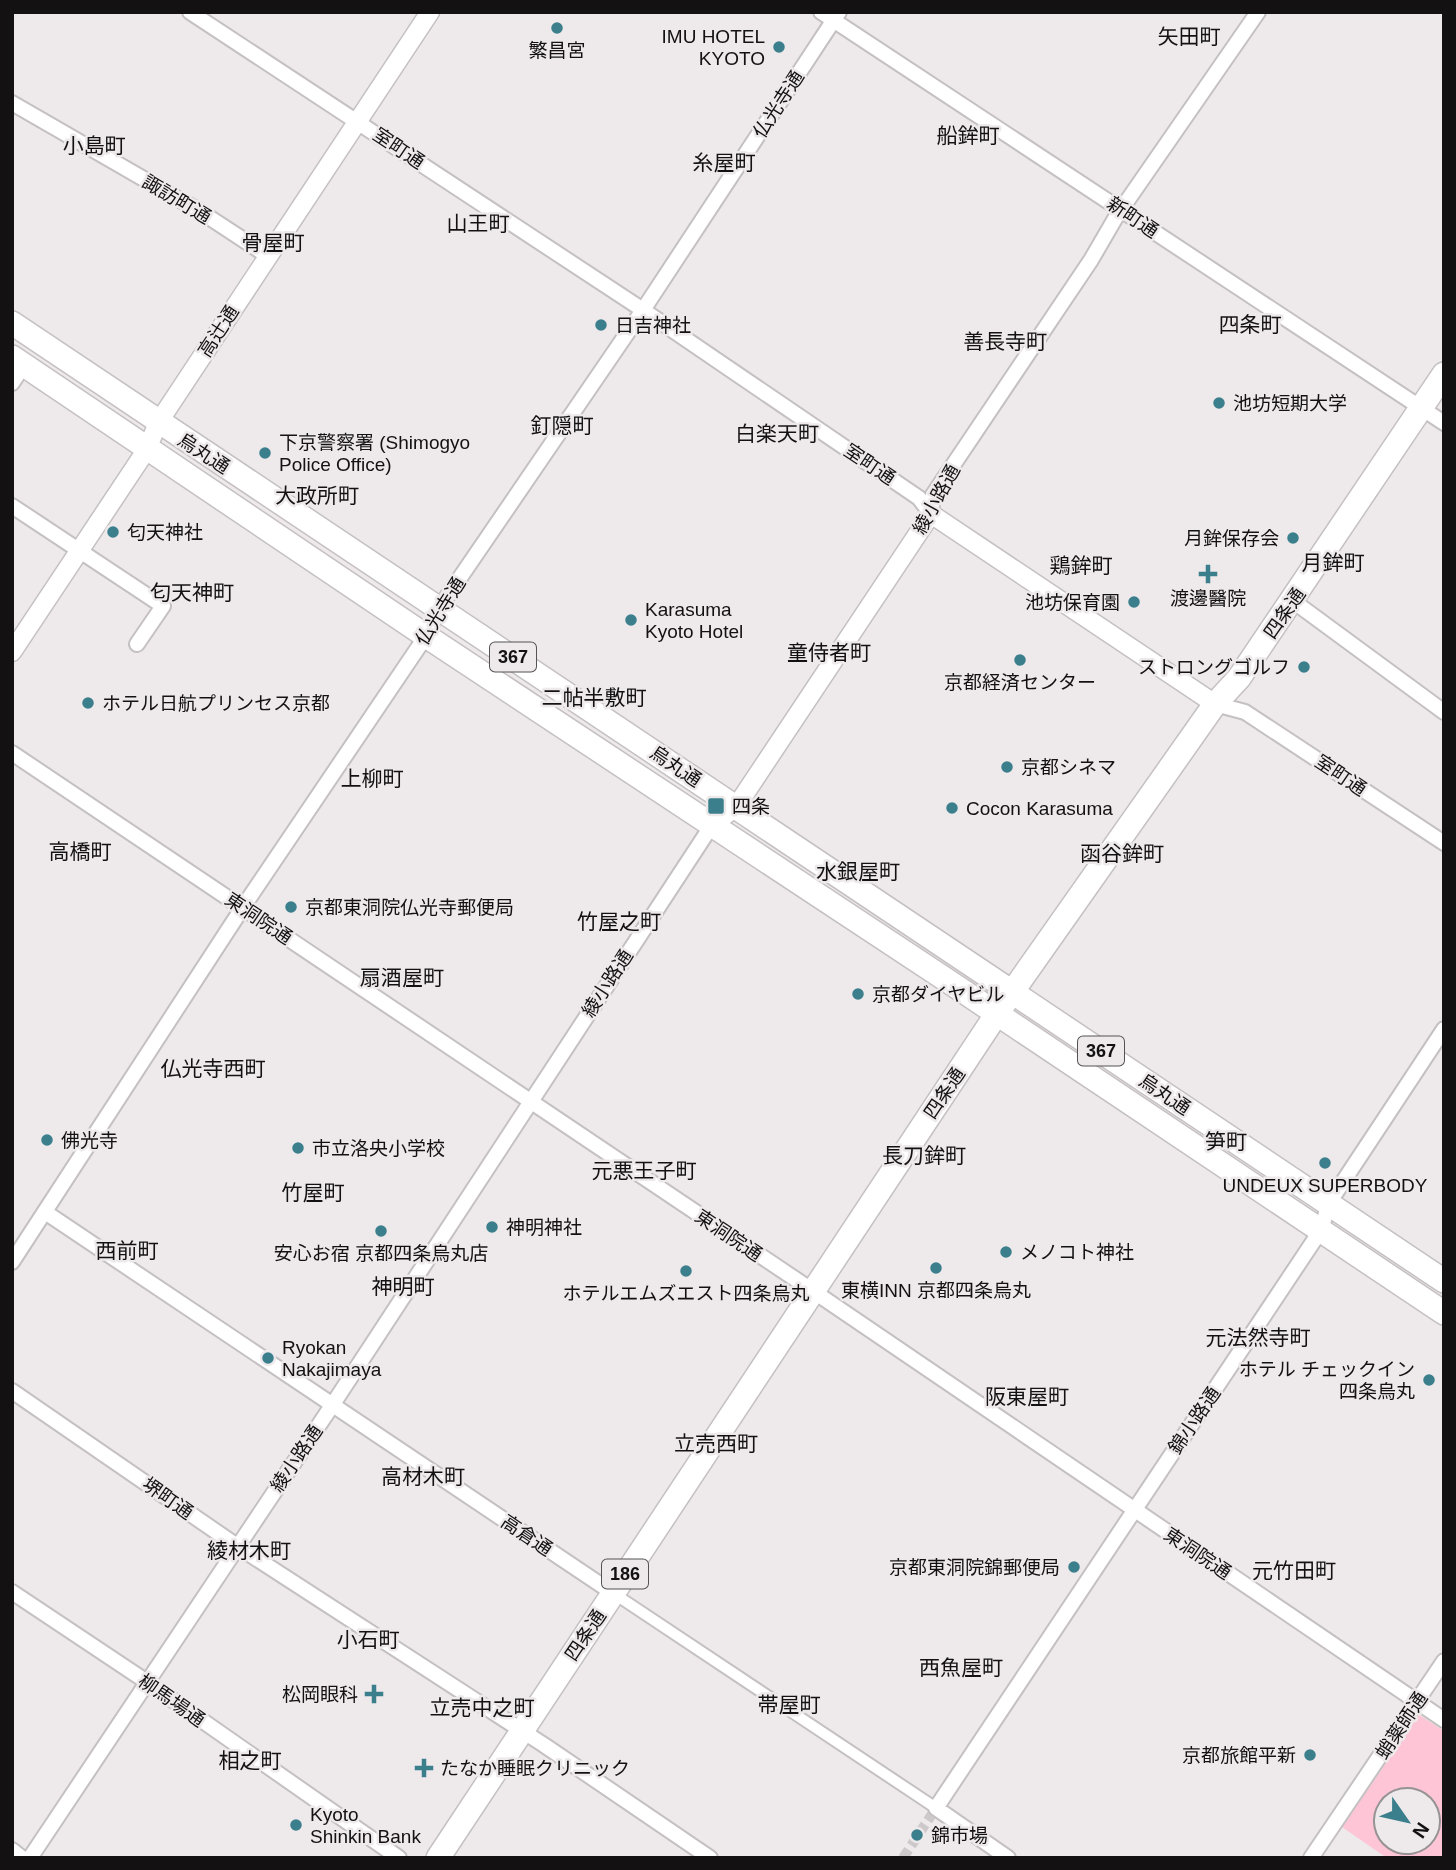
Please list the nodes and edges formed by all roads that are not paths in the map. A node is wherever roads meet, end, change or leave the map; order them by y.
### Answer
1 (190, 12) edge
2 (430, 12) edge
3 (821, 12) edge
4 (1258, 12) edge
5 (836, 17) edge
6 (12, 103) edge
7 (359, 122) junction
8 (1121, 210) junction
9 (268, 256) junction
10 (643, 310) junction
11 (12, 323) edge
12 (16, 369) edge
13 (1444, 374) edge
14 (1422, 410) junction
15 (158, 423) junction
16 (1444, 423) edge
17 (147, 449) junction
18 (12, 506) edge
19 (931, 514) junction
20 (80, 550) junction
21 (1293, 601) junction
22 (440, 607) junction
23 (426, 636) junction
24 (137, 644) dead end
25 (12, 652) edge
26 (1215, 704) junction
27 (1444, 712) edge
28 (12, 753) edge
29 (736, 807) junction
30 (712, 825) junction
31 (1444, 844) edge
32 (243, 907) junction
33 (1012, 992) junction
34 (996, 1015) junction
35 (1444, 1029) edge
36 (530, 1101) junction
37 (1329, 1203) junction
38 (46, 1212) junction
39 (1321, 1230) junction
40 (12, 1262) edge
41 (1444, 1281) edge
42 (813, 1291) junction
43 (1444, 1313) edge
44 (12, 1391) edge
45 (333, 1404) junction
46 (1134, 1509) junction
47 (237, 1546) junction
48 (12, 1592) edge
49 (613, 1593) junction
50 (1444, 1661) edge
51 (147, 1682) junction
52 (1416, 1703) junction
53 (1444, 1720) edge
54 (522, 1730) junction
55 (936, 1808) junction
56 (12, 1850) edge
57 (22, 1858) edge
58 (30, 1858) edge
59 (399, 1858) edge
60 (438, 1858) edge
61 (710, 1858) edge
62 (1008, 1858) edge
63 (1311, 1858) edge

1 - 7 street, 室町通
2 - 7 street, 高辻通
3 - 5 street, 新町通
4 - 8 street, 綾小路通
5 - 8 street, 新町通
5 - 10 street, 仏光寺通
6 - 9 street, 諏訪町通
7 - 9 street, 高辻通
7 - 10 street, 室町通
8 - 14 street, 新町通
8 - 19 street, 綾小路通
9 - 15 street, 高辻通
10 - 19 street, 室町通
10 - 22 street, 仏光寺通
11 - 15 main road, 烏丸通 / 367
12 - 17 main road, 烏丸通 / 367
13 - 14 main road, 四条通 / 186
14 - 16 street, 新町通
14 - 21 main road, 四条通 / 186
15 - 17 street, 高辻通
15 - 22 main road, 烏丸通 / 367
17 - 20 street, 高辻通
17 - 23 main road, 烏丸通 / 367
18 - 20 street
19 - 26 street, 室町通
19 - 29 street, 綾小路通
20 - 24 street
20 - 25 street, 高辻通
21 - 26 main road, 四条通 / 186
21 - 27 street
22 - 23 street, 仏光寺通
22 - 29 main road, 烏丸通 / 367
23 - 30 main road, 烏丸通 / 367
23 - 32 street, 仏光寺通
26 - 31 street, 室町通
26 - 33 main road, 四条通 / 186
28 - 32 street, 東洞院通
29 - 30 street, 綾小路通
29 - 33 main road, 烏丸通 / 367
30 - 34 main road, 烏丸通 / 367
30 - 36 street, 綾小路通
32 - 36 street, 東洞院通
32 - 38 street, 仏光寺通
33 - 34 main road, 四条通 / 186
33 - 37 main road, 烏丸通 / 367
34 - 39 main road, 烏丸通 / 367
34 - 42 main road, 四条通 / 186
35 - 37 street, 錦小路通
36 - 42 street, 東洞院通
36 - 45 street, 綾小路通
37 - 39 street, 錦小路通
37 - 41 main road, 烏丸通 / 367
38 - 40 street, 仏光寺通
38 - 45 street, 高倉通
39 - 43 main road, 烏丸通 / 367
39 - 46 street, 錦小路通
42 - 46 street, 東洞院通
42 - 49 main road, 四条通 / 186
44 - 47 street, 堺町通
45 - 47 street, 綾小路通
45 - 49 street, 高倉通
46 - 52 street, 東洞院通
46 - 55 street, 錦小路通
47 - 51 street, 綾小路通
47 - 54 street, 堺町通
48 - 51 street, 柳馬場通
49 - 54 main road, 四条通 / 186
49 - 55 street, 高倉通
50 - 52 street, 蛸薬師通
51 - 58 street, 綾小路通
51 - 59 street, 柳馬場通
52 - 53 street, 東洞院通
52 - 63 street, 蛸薬師通
54 - 60 main road, 四条通 / 186
54 - 61 street, 堺町通
55 - 62 street, 高倉通
56 - 57 street

